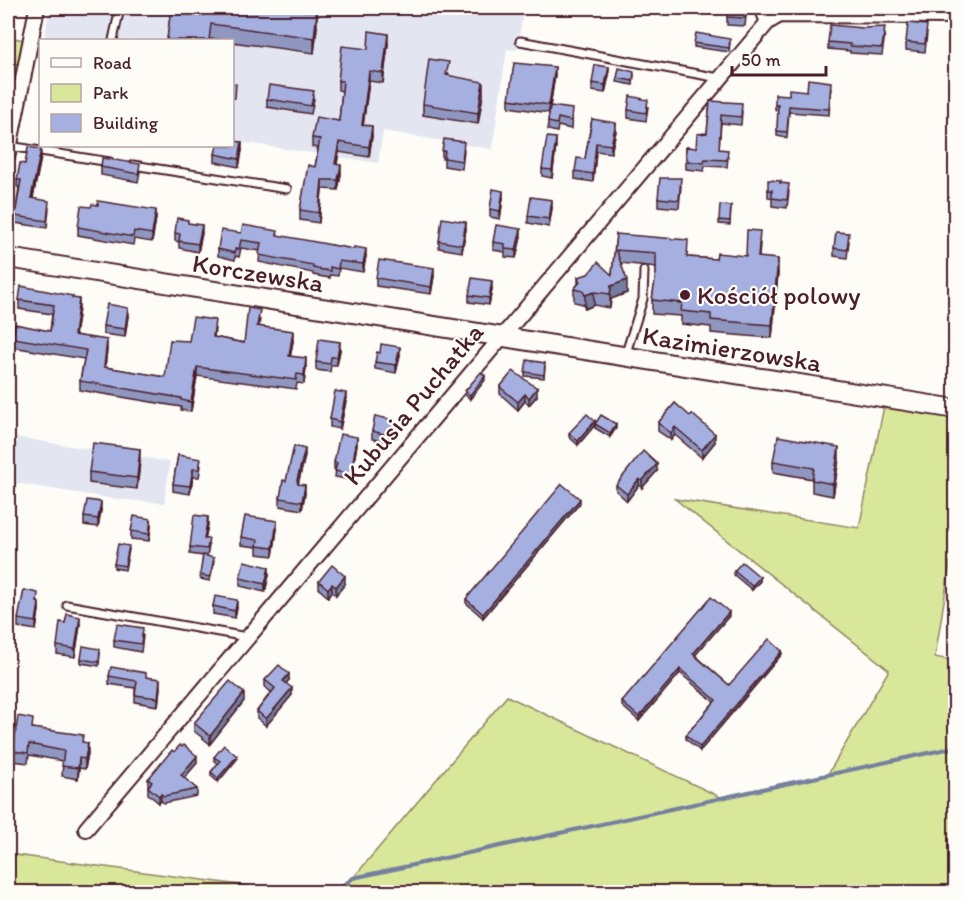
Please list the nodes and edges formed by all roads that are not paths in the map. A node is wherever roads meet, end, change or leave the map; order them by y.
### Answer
1 (37, 8) edge
2 (120, 8) edge
3 (762, 8) edge
4 (956, 16) edge
5 (768, 22) junction
6 (113, 39) edge
7 (520, 41) dead end
8 (718, 78) junction
9 (8, 150) edge
10 (113, 162) edge
11 (125, 164) edge
12 (287, 189) dead end
13 (8, 258) edge
14 (644, 271) dead end
15 (501, 337) junction
16 (625, 358) junction
17 (956, 409) edge
18 (67, 605) dead end
19 (247, 638) junction
20 (86, 829) dead end

1 - 9 street
2 - 6 lane
3 - 5 street
4 - 5 street
5 - 8 street, Kubusia Puchatka
7 - 8 lane
8 - 15 street, Kubusia Puchatka
9 - 10 lane
11 - 12 lane
13 - 15 street, Korczewska
14 - 16 lane
15 - 16 street, Kazimierzowska
15 - 19 street, Kubusia Puchatka
16 - 17 street, Kazimierzowska
18 - 19 lane
19 - 20 street, Kubusia Puchatka

